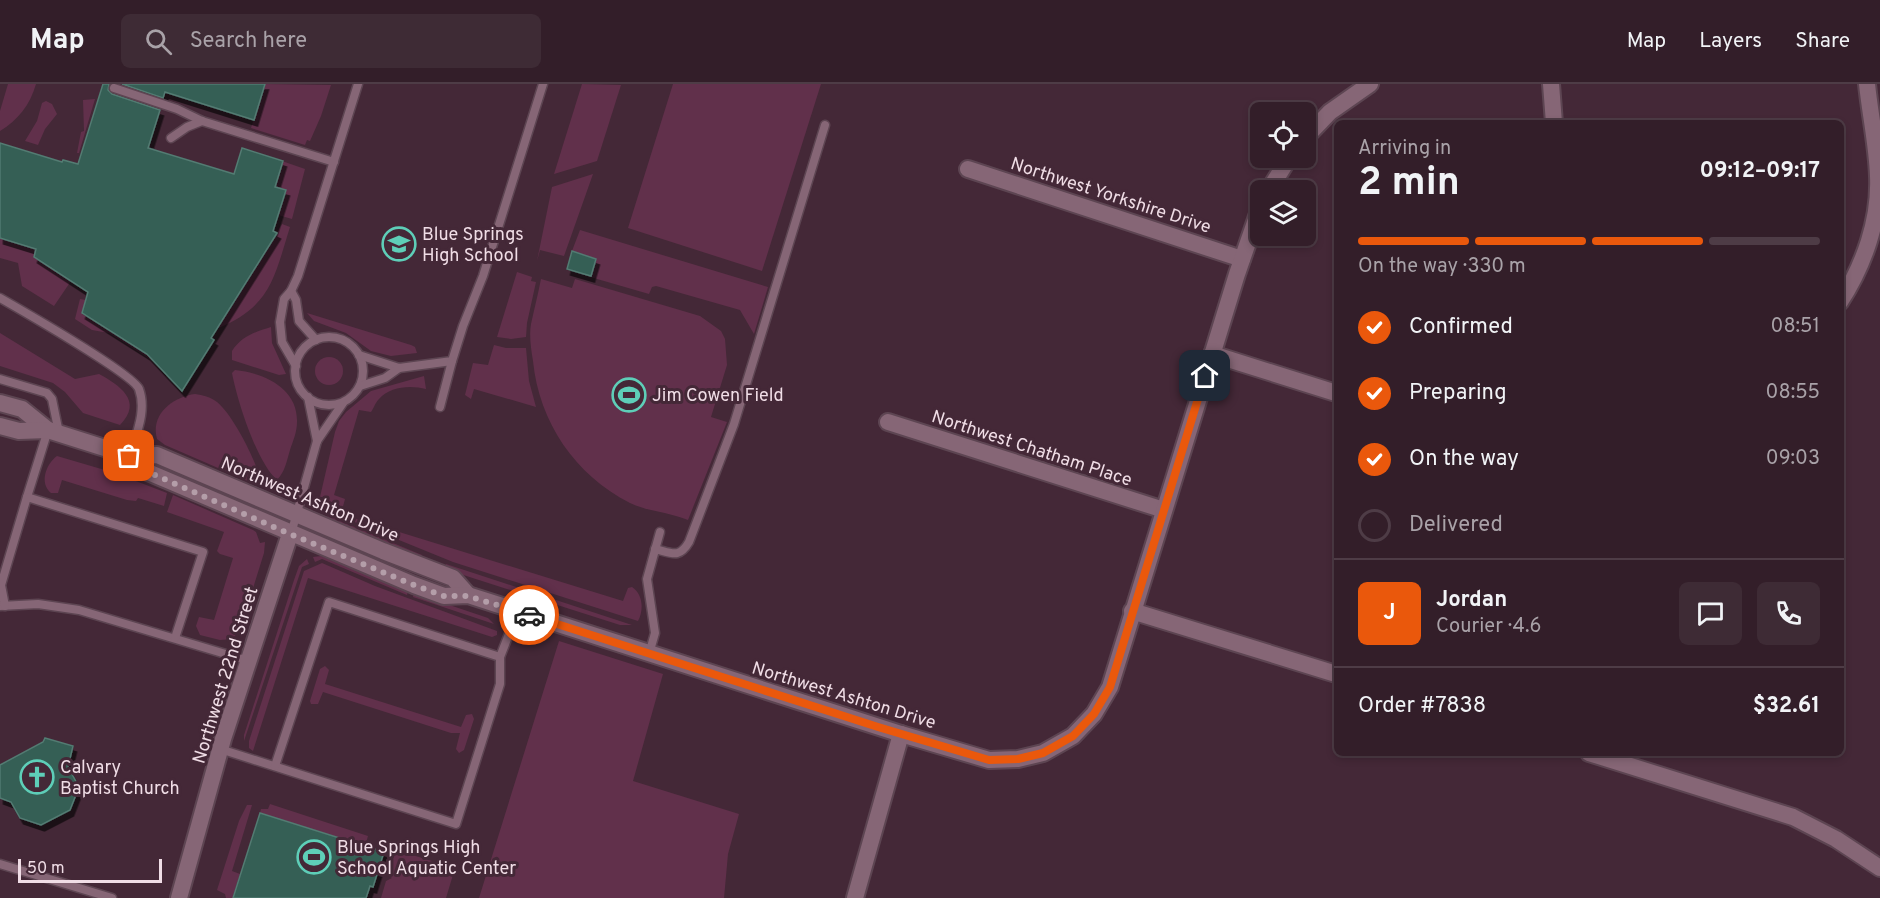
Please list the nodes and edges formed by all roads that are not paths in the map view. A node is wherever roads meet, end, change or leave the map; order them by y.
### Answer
1 (358, 84) edge
2 (543, 84) edge
3 (1370, 84) edge
4 (1551, 84) edge
5 (1867, 84) edge
6 (114, 88) dead end
7 (1554, 120) edge
8 (202, 121) junction
9 (825, 125) dead end
10 (1316, 127) edge
11 (171, 138) dead end
12 (334, 162) junction
13 (968, 169) dead end
14 (1250, 236) edge
15 (1242, 259) junction
16 (291, 291) junction
17 (1844, 296) edge
18 (0, 298) edge
19 (316, 339) junction
20 (1212, 354) junction
21 (359, 355) junction
22 (452, 361) junction
23 (296, 366) junction
24 (399, 369) junction
25 (0, 378) edge
26 (360, 386) junction
27 (1334, 392) edge
28 (308, 397) junction
29 (344, 401) junction
30 (0, 403) edge
31 (440, 407) dead end
32 (888, 423) dead end
33 (0, 426) edge
34 (53, 432) junction
35 (317, 441) junction
36 (129, 456) junction
37 (27, 497) junction
38 (1164, 510) junction
39 (296, 514) junction
40 (660, 532) dead end
41 (290, 534) junction
42 (655, 549) junction
43 (468, 596) junction
44 (2, 606) edge
45 (518, 611) junction
46 (1132, 611) junction
47 (175, 638) junction
48 (649, 654) junction
49 (500, 657) junction
50 (249, 661) junction
51 (1334, 673) edge
52 (901, 734) junction
53 (220, 749) junction
54 (1599, 756) edge
55 (276, 766) junction
56 (0, 864) edge
57 (1880, 868) edge
58 (112, 898) edge
59 (179, 898) edge
60 (855, 898) edge

1 - 12 lane
2 - 22 lane
3 - 10 street
4 - 7 street
5 - 17 street
6 - 8 lane
8 - 11 lane
8 - 12 lane
9 - 42 lane
12 - 16 lane
13 - 15 street, Northwest Yorkshire Drive
14 - 15 street, Northwest Ashton Drive
15 - 20 street, Northwest Ashton Drive
16 - 19 lane
16 - 23 lane
18 - 36 lane
19 - 21 lane
19 - 23 lane
20 - 27 street
20 - 38 street, Northwest Ashton Drive
21 - 24 lane
21 - 26 lane
22 - 24 lane
22 - 31 lane
23 - 28 lane
24 - 26 lane
25 - 34 lane
26 - 29 lane
28 - 29 lane
28 - 35 lane
29 - 35 lane
30 - 34 street, Northwest Ashton Drive
32 - 38 street, Northwest Chatham Place
33 - 34 street, Northwest Ashton Drive
34 - 36 street, Northwest Ashton Drive
34 - 37 lane
35 - 39 lane
36 - 39 street, Northwest Ashton Drive
36 - 41 street, Northwest Ashton Drive
37 - 44 lane
37 - 47 lane
38 - 46 street, Northwest Ashton Drive
39 - 41 lane
39 - 43 street, Northwest Ashton Drive
40 - 42 lane
41 - 43 street, Northwest Ashton Drive
41 - 50 street, Northwest 22nd Street
42 - 48 lane
43 - 45 street, Northwest Ashton Drive
44 - 47 lane
45 - 48 street, Northwest Ashton Drive
45 - 49 lane
46 - 51 street
46 - 52 street, Northwest Ashton Drive
47 - 50 lane
48 - 52 street, Northwest Ashton Drive
49 - 55 lane
49 - 55 lane
50 - 53 street, Northwest 22nd Street
52 - 60 street
53 - 55 lane
53 - 59 street, Northwest 22nd Street
54 - 57 street
56 - 58 lane

